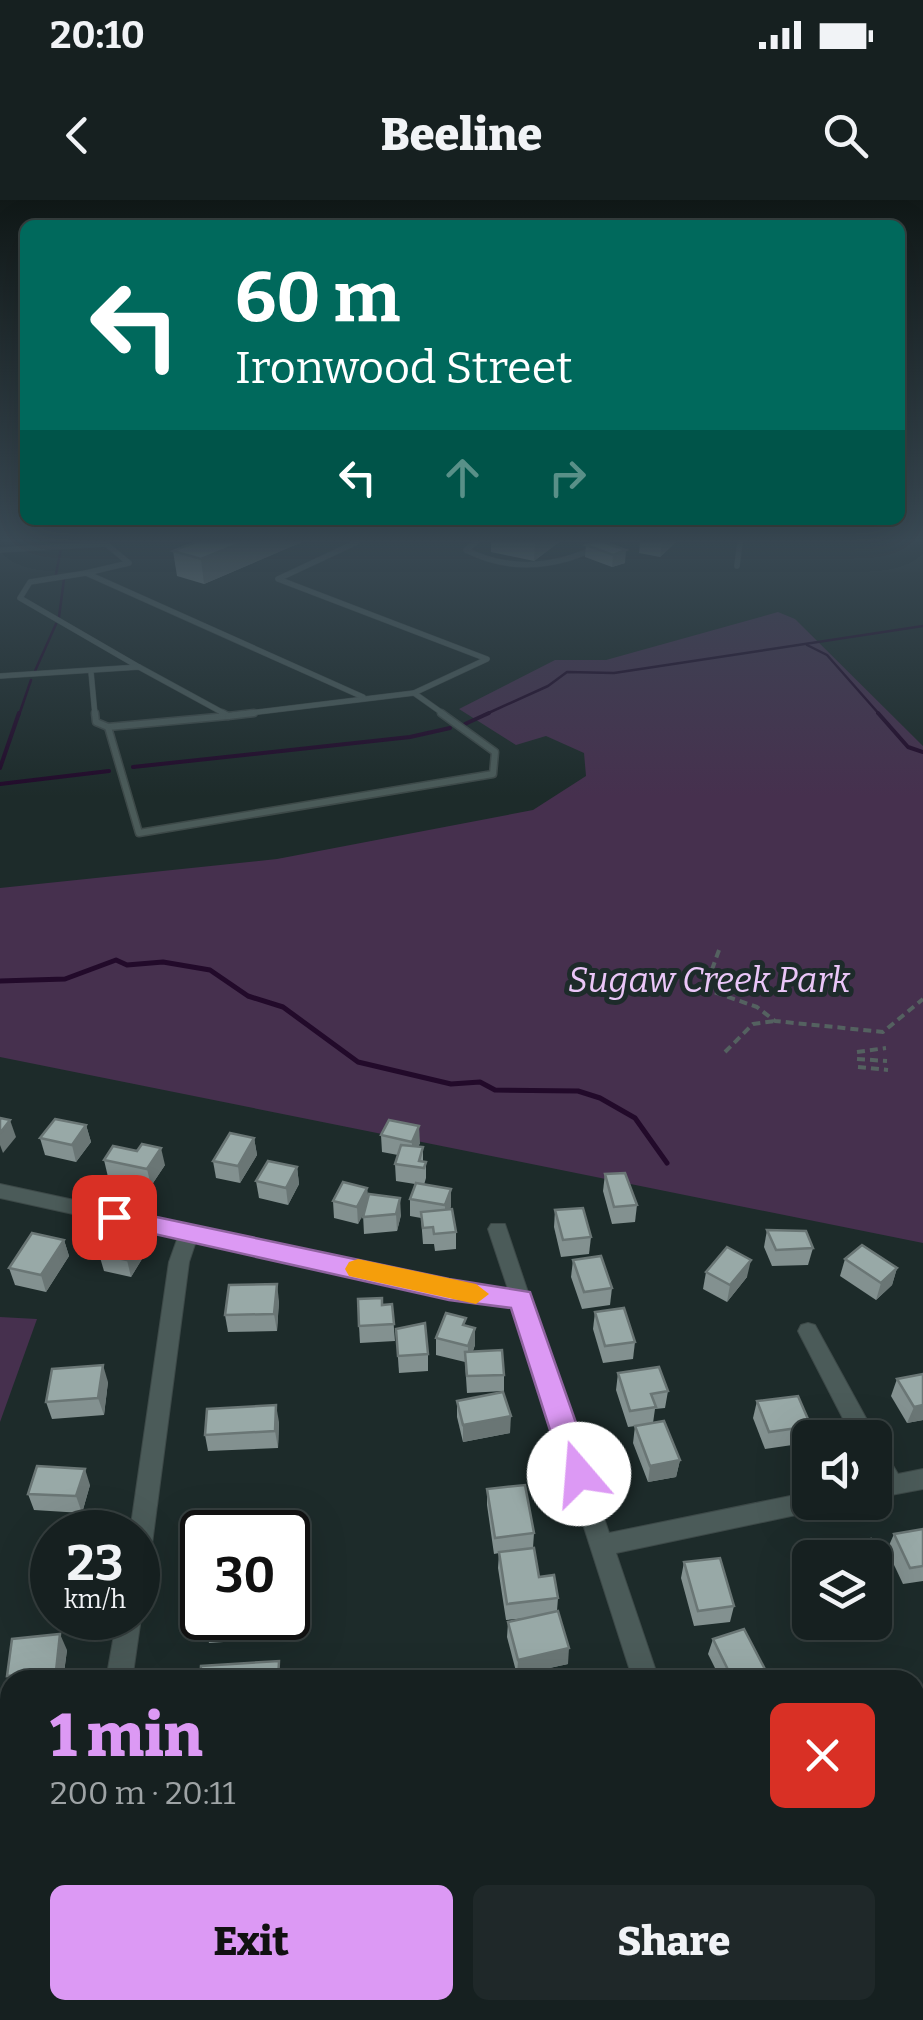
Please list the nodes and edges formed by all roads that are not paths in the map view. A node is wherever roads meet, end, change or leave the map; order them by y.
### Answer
1 (70, 627) edge
2 (206, 627) edge
3 (403, 627) edge
4 (139, 667) junction
5 (90, 672) junction
6 (0, 676) edge
7 (414, 693) junction
8 (367, 699) junction
9 (228, 716) junction
10 (108, 727) junction
11 (0, 1190) edge
12 (498, 1230) dead end
13 (189, 1234) junction
14 (521, 1299) junction
15 (808, 1330) dead end
16 (856, 1420) edge
17 (923, 1479) edge
18 (892, 1485) edge
19 (792, 1506) edge
20 (145, 1510) edge
21 (602, 1544) junction
22 (125, 1640) edge
23 (120, 1670) edge
24 (643, 1670) edge

1 - 4 lane
2 - 8 lane
3 - 7 lane
4 - 5 lane
4 - 9 lane
5 - 6 lane
5 - 10 lane
7 - 8 lane
7 - 10 lane
8 - 9 lane
9 - 10 lane
11 - 13 street
12 - 14 street
13 - 14 street
13 - 20 street
14 - 21 street
15 - 16 street
17 - 18 street
19 - 21 street
21 - 24 street
22 - 23 street

